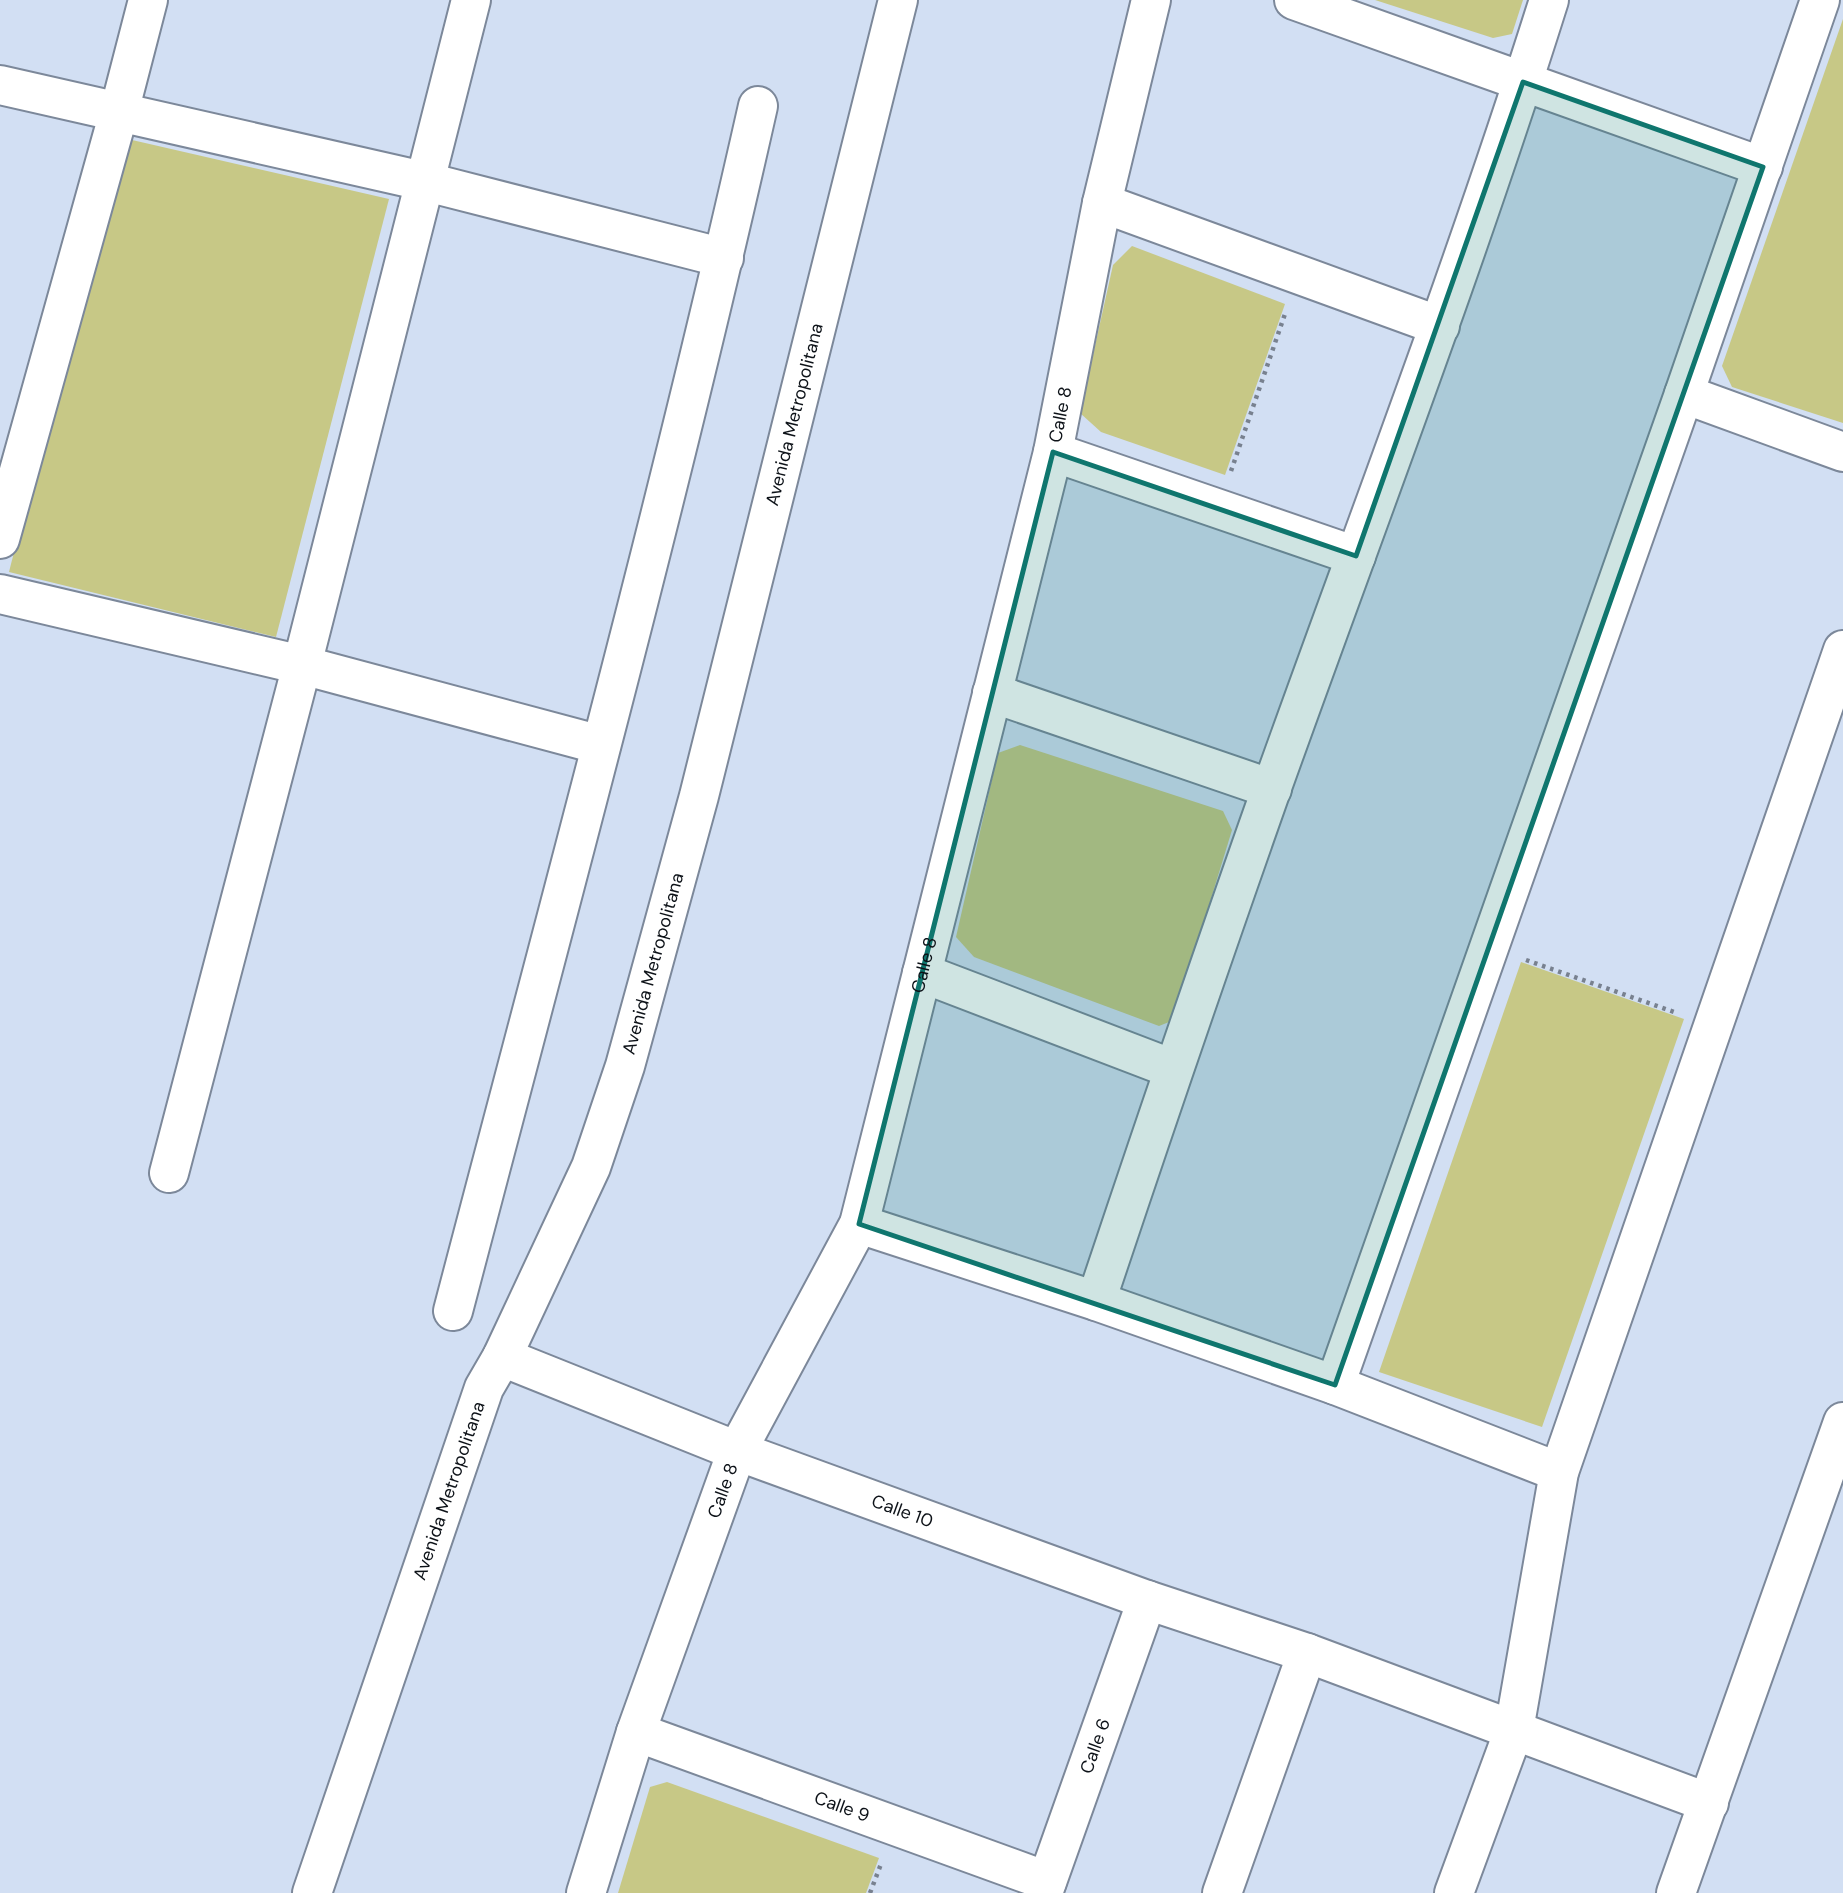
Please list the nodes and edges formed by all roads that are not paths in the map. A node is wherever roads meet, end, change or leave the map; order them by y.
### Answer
1 (148, 0) edge
2 (471, 0) edge
3 (898, 0) edge
4 (1152, 0) edge
5 (1294, 0) edge
6 (1549, 0) edge
7 (1820, 0) edge
8 (1523, 82) junction
9 (0, 85) edge
10 (758, 106) dead end
11 (119, 112) junction
12 (1763, 167) junction
13 (423, 181) junction
14 (1102, 203) junction
15 (724, 258) junction
16 (1440, 326) junction
17 (1684, 394) junction
18 (1052, 452) junction
19 (1843, 452) edge
20 (0, 539) edge
21 (1356, 556) junction
22 (0, 594) edge
23 (1843, 650) edge
24 (302, 665) junction
25 (992, 693) junction
26 (601, 745) junction
27 (1272, 789) junction
28 (922, 973) junction
29 (1173, 1069) junction
30 (169, 1173) dead end
31 (859, 1224) junction
32 (1096, 1301) junction
33 (453, 1311) dead end
34 (502, 1357) junction
35 (1335, 1385) junction
36 (1843, 1422) edge
37 (737, 1451) junction
38 (1559, 1472) junction
39 (1147, 1600) junction
40 (1307, 1653) junction
41 (1514, 1730) junction
42 (636, 1732) junction
43 (1709, 1803) junction
44 (1045, 1887) edge
45 (312, 1893) edge
46 (586, 1893) edge
47 (1222, 1893) edge
48 (1454, 1893) edge
49 (1676, 1893) edge

1 - 11 street
2 - 13 street
3 - 34 street, Avenida Metropolitana
4 - 14 street, Calle 8
5 - 8 street
6 - 8 street
7 - 12 street
8 - 12 street
8 - 16 street
9 - 11 street
10 - 15 street
11 - 13 street
11 - 20 street
12 - 17 street
13 - 15 street
13 - 24 street
14 - 16 street
14 - 18 street, Calle 8
15 - 26 street
16 - 21 street
17 - 19 street
17 - 35 street
18 - 21 street
18 - 25 street, Calle 8
21 - 27 street
22 - 24 street
23 - 38 street
24 - 26 street
24 - 30 street
25 - 27 street
25 - 28 street, Calle 8
26 - 33 street
27 - 29 street
28 - 29 street
28 - 31 street, Calle 8
29 - 32 street
31 - 32 street
31 - 37 street, Calle 8
32 - 35 street
34 - 37 street, Calle 10
34 - 45 street, Avenida Metropolitana
35 - 38 street
36 - 43 street
37 - 39 street, Calle 10
37 - 42 street, Calle 8
38 - 41 street
39 - 40 street, Calle 10
39 - 44 street, Calle 6
40 - 41 street, Calle 10
40 - 47 street
41 - 43 street, Calle 10
41 - 48 street
42 - 44 street, Calle 9
42 - 46 street, Calle 8
43 - 49 street

